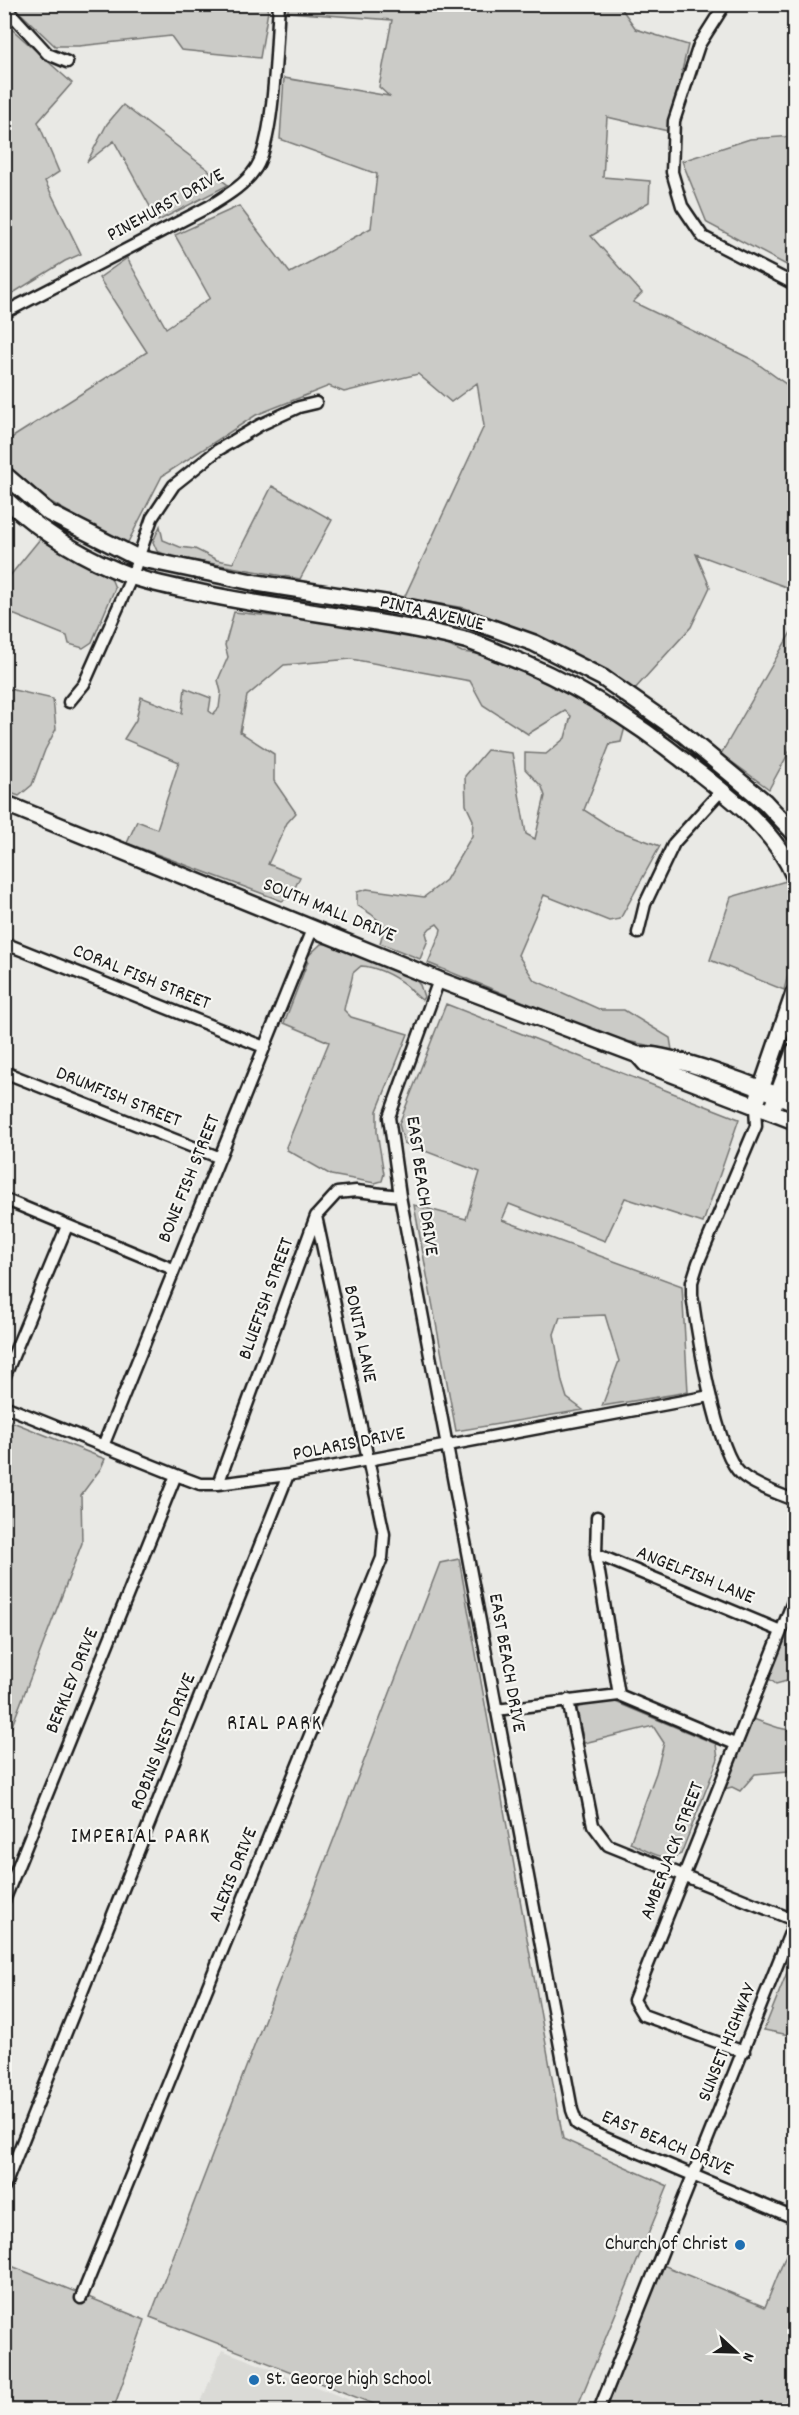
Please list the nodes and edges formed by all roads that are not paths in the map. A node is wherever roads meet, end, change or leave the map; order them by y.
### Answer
1 (279, 4) edge
2 (725, 4) edge
3 (4, 6) edge
4 (67, 62) dead end
5 (795, 284) edge
6 (4, 313) edge
7 (316, 403) dead end
8 (4, 474) edge
9 (4, 498) edge
10 (138, 558) junction
11 (132, 576) junction
12 (467, 619) junction
13 (463, 640) junction
14 (69, 702) dead end
15 (722, 791) junction
16 (4, 803) edge
17 (795, 833) edge
18 (795, 876) edge
19 (312, 927) junction
20 (638, 933) dead end
21 (4, 943) edge
22 (439, 980) junction
23 (795, 993) edge
24 (264, 1047) junction
25 (795, 1051) edge
26 (638, 1055) junction
27 (5, 1073) edge
28 (761, 1089) junction
29 (778, 1095) junction
30 (795, 1102) edge
31 (755, 1106) junction
32 (771, 1112) junction
33 (795, 1121) edge
34 (756, 1126) junction
35 (218, 1157) junction
36 (400, 1196) junction
37 (4, 1199) edge
38 (316, 1216) junction
39 (67, 1226) junction
40 (172, 1269) junction
41 (4, 1378) edge
42 (710, 1396) junction
43 (4, 1406) edge
44 (103, 1446) junction
45 (448, 1446) junction
46 (366, 1459) junction
47 (176, 1475) junction
48 (288, 1475) junction
49 (218, 1484) junction
50 (795, 1500) edge
51 (597, 1517) dead end
52 (596, 1554) junction
53 (795, 1599) edge
54 (781, 1631) junction
55 (619, 1695) junction
56 (568, 1700) junction
57 (496, 1710) junction
58 (735, 1744) junction
59 (684, 1875) junction
60 (4, 1901) edge
61 (795, 1922) edge
62 (744, 2052) junction
63 (693, 2175) junction
64 (4, 2188) edge
65 (795, 2218) edge
66 (81, 2298) dead end
67 (599, 2410) edge

1 - 6 street, PINEHURST DRIVE
2 - 5 street
3 - 4 street
7 - 10 street
8 - 10 street, PINTA AVENUE
9 - 11 street, PINTA AVENUE
10 - 11 street
10 - 12 street, PINTA AVENUE
11 - 13 street, PINTA AVENUE
11 - 14 street
12 - 13 street
12 - 17 street, PINTA AVENUE
13 - 15 street, PINTA AVENUE
15 - 18 street, PINTA AVENUE
15 - 20 street
16 - 19 street, SOUTH MALL DRIVE
19 - 22 street, SOUTH MALL DRIVE
19 - 24 street, BONE FISH STREET
21 - 24 street, CORAL FISH STREET
22 - 26 street, SOUTH MALL DRIVE
22 - 36 street, EAST BEACH DRIVE
23 - 28 street
24 - 35 street, BONE FISH STREET
25 - 29 street
26 - 28 street, SOUTH MALL DRIVE
26 - 31 street, SOUTH MALL DRIVE
27 - 35 street, DRUMFISH STREET
28 - 29 street, SOUTH MALL DRIVE
28 - 31 street
29 - 30 street, SOUTH MALL DRIVE
29 - 32 street
31 - 32 street, SOUTH MALL DRIVE
31 - 34 street
32 - 33 street, SOUTH MALL DRIVE
32 - 34 street
34 - 42 street
35 - 40 street, BONE FISH STREET
36 - 38 street, BLUEFISH STREET
36 - 45 street, EAST BEACH DRIVE
37 - 39 street
38 - 46 street, BONITA LANE
38 - 49 street, BLUEFISH STREET
39 - 40 street
39 - 41 street
40 - 44 street, BONE FISH STREET
42 - 45 street, POLARIS DRIVE
42 - 50 street
43 - 44 street, POLARIS DRIVE
44 - 47 street, POLARIS DRIVE
45 - 46 street, POLARIS DRIVE
45 - 57 street, EAST BEACH DRIVE
46 - 48 street, POLARIS DRIVE
46 - 66 street, ALEXIS DRIVE
47 - 49 street, POLARIS DRIVE
47 - 60 street, BERKLEY DRIVE
48 - 49 street, POLARIS DRIVE
48 - 64 street, ROBINS NEST DRIVE
51 - 52 street
52 - 54 street, ANGELFISH LANE
52 - 55 street
53 - 54 street, AMBERJACK STREET
54 - 58 street, AMBERJACK STREET
55 - 56 street
55 - 58 street
56 - 57 street
56 - 59 street
57 - 63 street, EAST BEACH DRIVE
58 - 59 street, AMBERJACK STREET
59 - 61 street
59 - 62 street, AMBERJACK STREET
61 - 62 street, SUNSET HIGHWAY
62 - 63 street, SUNSET HIGHWAY
63 - 65 street, EAST BEACH DRIVE
63 - 67 street, SUNSET HIGHWAY

